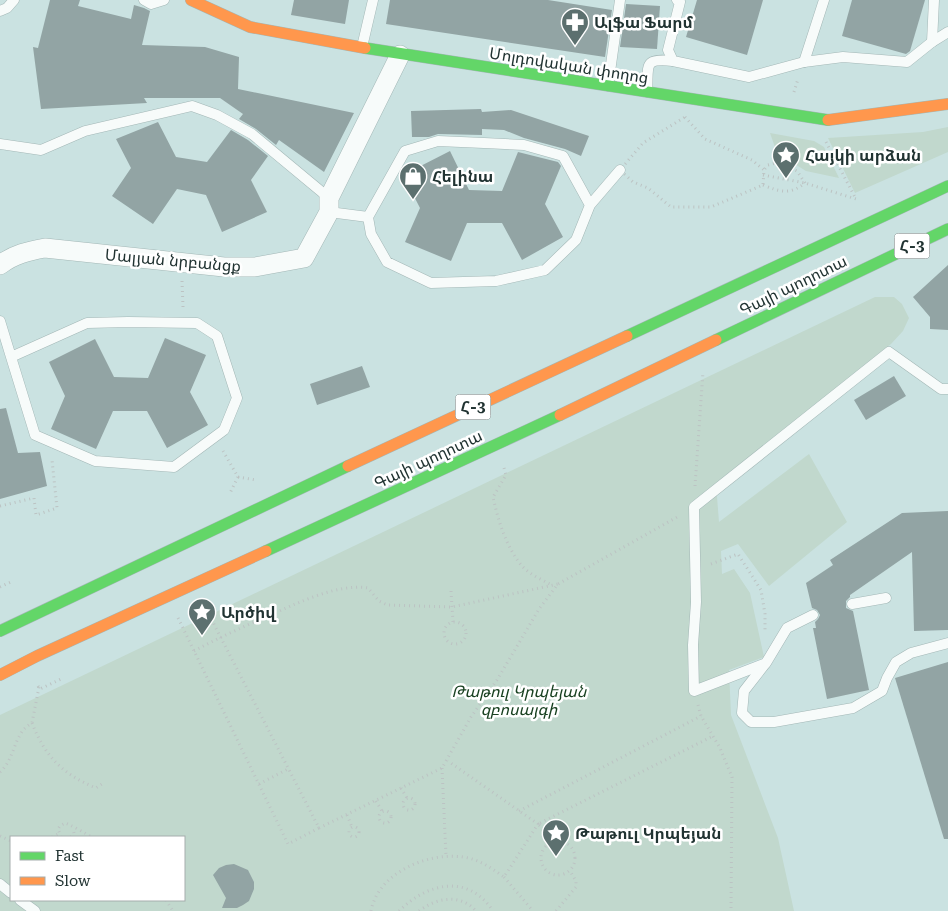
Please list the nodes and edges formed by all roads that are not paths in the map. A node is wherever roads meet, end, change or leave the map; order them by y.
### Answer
1 (14, 0) edge
2 (144, 0) edge
3 (164, 0) edge
4 (191, 0) edge
5 (373, 0) edge
6 (620, 0) edge
7 (677, 0) edge
8 (824, 0) edge
9 (934, 0) edge
10 (0, 11) edge
11 (948, 32) edge
12 (932, 42) junction
13 (362, 48) junction
14 (400, 55) junction
15 (673, 61) junction
16 (804, 62) junction
17 (608, 87) junction
18 (647, 93) junction
19 (948, 104) edge
20 (0, 144) edge
21 (620, 170) road end
22 (948, 186) edge
23 (590, 204) junction
24 (329, 205) junction
25 (368, 217) junction
26 (948, 229) edge
27 (0, 265) edge
28 (0, 321) edge
29 (11, 357) junction
30 (948, 389) edge
31 (886, 598) dead end
32 (852, 604) dead end
33 (813, 615) dead end
34 (0, 631) edge
35 (948, 643) edge
36 (766, 662) junction
37 (0, 675) edge
38 (0, 884) edge
39 (10, 892) edge
40 (21, 901) edge
41 (35, 911) edge

1 - 10 lane
2 - 3 lane
4 - 13 main road, Մոլդովական փողոց
5 - 13 lane
6 - 17 lane
7 - 15 lane
8 - 16 lane
9 - 12 lane
11 - 12 lane
12 - 16 lane
13 - 14 main road, Մոլդովական փողոց
14 - 17 main road, Մոլդովական փողոց
14 - 24 street, Մալյան նրբանցք
15 - 16 lane
15 - 18 lane
17 - 18 main road, Մոլդովական փողոց
18 - 19 main road, Մոլդովական փողոց
20 - 24 lane
21 - 23 lane
22 - 34 main road, Գայի պողոտա / Հ-3
23 - 25 lane
23 - 25 lane
24 - 25 lane
24 - 27 street, Մալյան նրբանցք
26 - 37 main road, Գայի պողոտա / Հ-3
28 - 29 lane
29 - 29 lane
30 - 36 lane
31 - 32 lane
33 - 36 lane
35 - 36 lane
38 - 39 lane
40 - 41 lane

